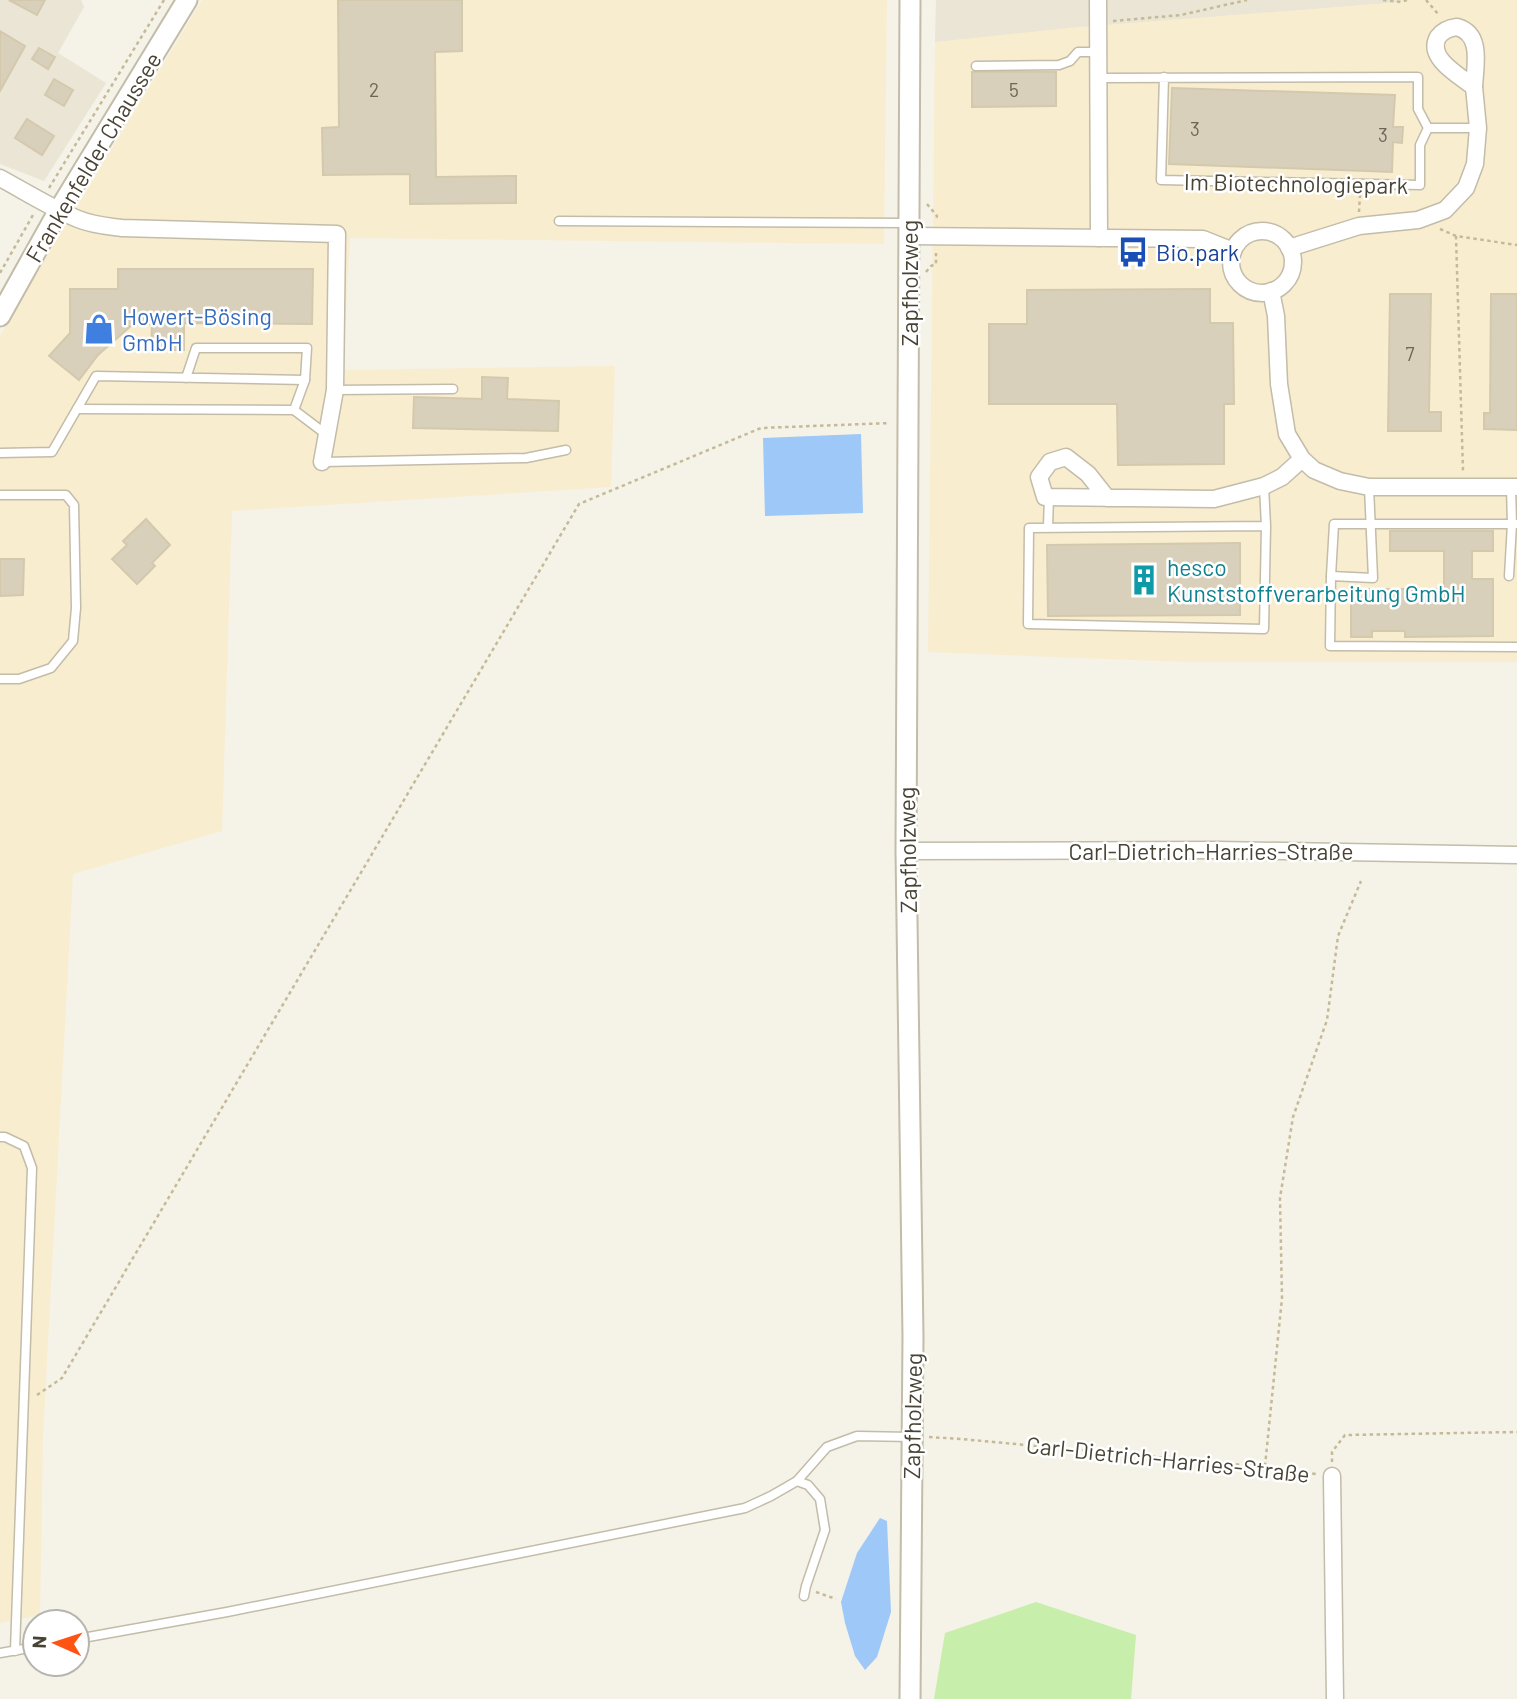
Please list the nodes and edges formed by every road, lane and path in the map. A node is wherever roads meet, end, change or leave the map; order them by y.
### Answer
1 (164, 0) edge
2 (187, 0) edge
3 (910, 0) edge
4 (1098, 0) edge
5 (1247, 0) edge
6 (1384, 0) edge
7 (1407, 0) edge
8 (1426, 0) edge
9 (1098, 23) junction
10 (1451, 28) junction
11 (1098, 52) junction
12 (976, 66) dead end
13 (1164, 77) junction
14 (1099, 78) junction
15 (1474, 88) junction
16 (1428, 128) junction
17 (1478, 128) junction
18 (0, 178) edge
19 (1360, 184) junction
20 (41, 200) junction
21 (59, 210) junction
22 (1418, 220) junction
23 (559, 221) dead end
24 (1359, 226) junction
25 (909, 230) junction
26 (1456, 236) junction
27 (1099, 238) junction
28 (1517, 245) edge
29 (1289, 248) junction
30 (1233, 251) junction
31 (0, 273) edge
32 (1271, 291) junction
33 (0, 316) edge
34 (186, 378) junction
35 (305, 380) junction
36 (453, 389) dead end
37 (335, 390) junction
38 (77, 409) junction
39 (293, 410) junction
40 (907, 422) junction
41 (327, 435) junction
42 (566, 450) dead end
43 (0, 453) edge
44 (1302, 459) junction
45 (322, 462) joint
46 (1264, 486) junction
47 (1369, 487) junction
48 (1463, 487) junction
49 (1514, 487) edge
50 (0, 495) edge
51 (1047, 497) junction
52 (1107, 498) junction
53 (1372, 523) junction
54 (1515, 524) edge
55 (1266, 526) junction
56 (1048, 527) junction
57 (1331, 576) junction
58 (1509, 576) dead end
59 (1517, 647) edge
60 (0, 679) edge
61 (906, 851) junction
62 (1517, 855) edge
63 (1361, 881) dead end
64 (0, 1137) edge
65 (23, 1405) junction
66 (1517, 1432) edge
67 (912, 1437) junction
68 (1265, 1467) junction
69 (1332, 1476) junction
70 (797, 1481) junction
71 (806, 1586) junction
72 (804, 1596) dead end
73 (836, 1599) dead end
74 (91, 1636) edge
75 (21, 1650) edge
76 (15, 1651) junction
77 (0, 1653) edge
78 (910, 1699) edge
79 (1335, 1699) edge

1 - 20 path
2 - 21 street, Frankenfelder Chaussee
3 - 25 street, Zapfholzweg
4 - 9 street
5 - 9 path
6 - 7 path
8 - 10 path
9 - 11 street
10 - 15 street, Im Biotechnologiepark
10 - 15 street
11 - 12 lane
11 - 14 street
13 - 14 lane
13 - 16 lane
13 - 19 lane, Im Biotechnologiepark
14 - 27 street
15 - 17 street, Im Biotechnologiepark
16 - 17 lane
16 - 19 lane, Im Biotechnologiepark
17 - 22 street, Im Biotechnologiepark
18 - 20 street
19 - 24 path
20 - 21 street
20 - 31 path
21 - 33 street, Frankenfelder Chaussee
21 - 37 street
22 - 24 street, Im Biotechnologiepark
22 - 26 path
23 - 25 lane
24 - 29 street, Im Biotechnologiepark
25 - 27 street
25 - 40 street, Zapfholzweg
26 - 28 path
26 - 48 path
27 - 30 street
29 - 30 street
29 - 32 street
30 - 32 street
32 - 44 street
34 - 35 lane
34 - 35 lane
34 - 38 lane
35 - 39 lane
36 - 37 lane
37 - 41 street
38 - 39 lane
38 - 43 lane
39 - 41 lane
40 - 61 street, Zapfholzweg
40 - 65 path
41 - 45 street
42 - 45 lane
44 - 46 street
44 - 47 street
46 - 52 street
46 - 55 lane
47 - 48 street
47 - 53 lane
48 - 49 street
49 - 54 lane
50 - 60 lane
51 - 52 street
51 - 52 street
51 - 56 lane
53 - 54 lane
53 - 57 lane
53 - 57 lane
54 - 58 lane
55 - 56 lane
55 - 56 lane
57 - 59 lane
61 - 62 street, Carl-Dietrich-Harries-Straße
61 - 67 street, Zapfholzweg
63 - 68 path
64 - 65 lane
65 - 76 lane
66 - 69 path, Carl-Dietrich-Harries-Straße
67 - 68 path, Carl-Dietrich-Harries-Straße
67 - 70 lane
67 - 78 street, Zapfholzweg
68 - 69 path, Carl-Dietrich-Harries-Straße
69 - 79 street
70 - 71 lane
70 - 74 lane
71 - 72 lane
71 - 73 path
75 - 76 lane
76 - 77 lane

